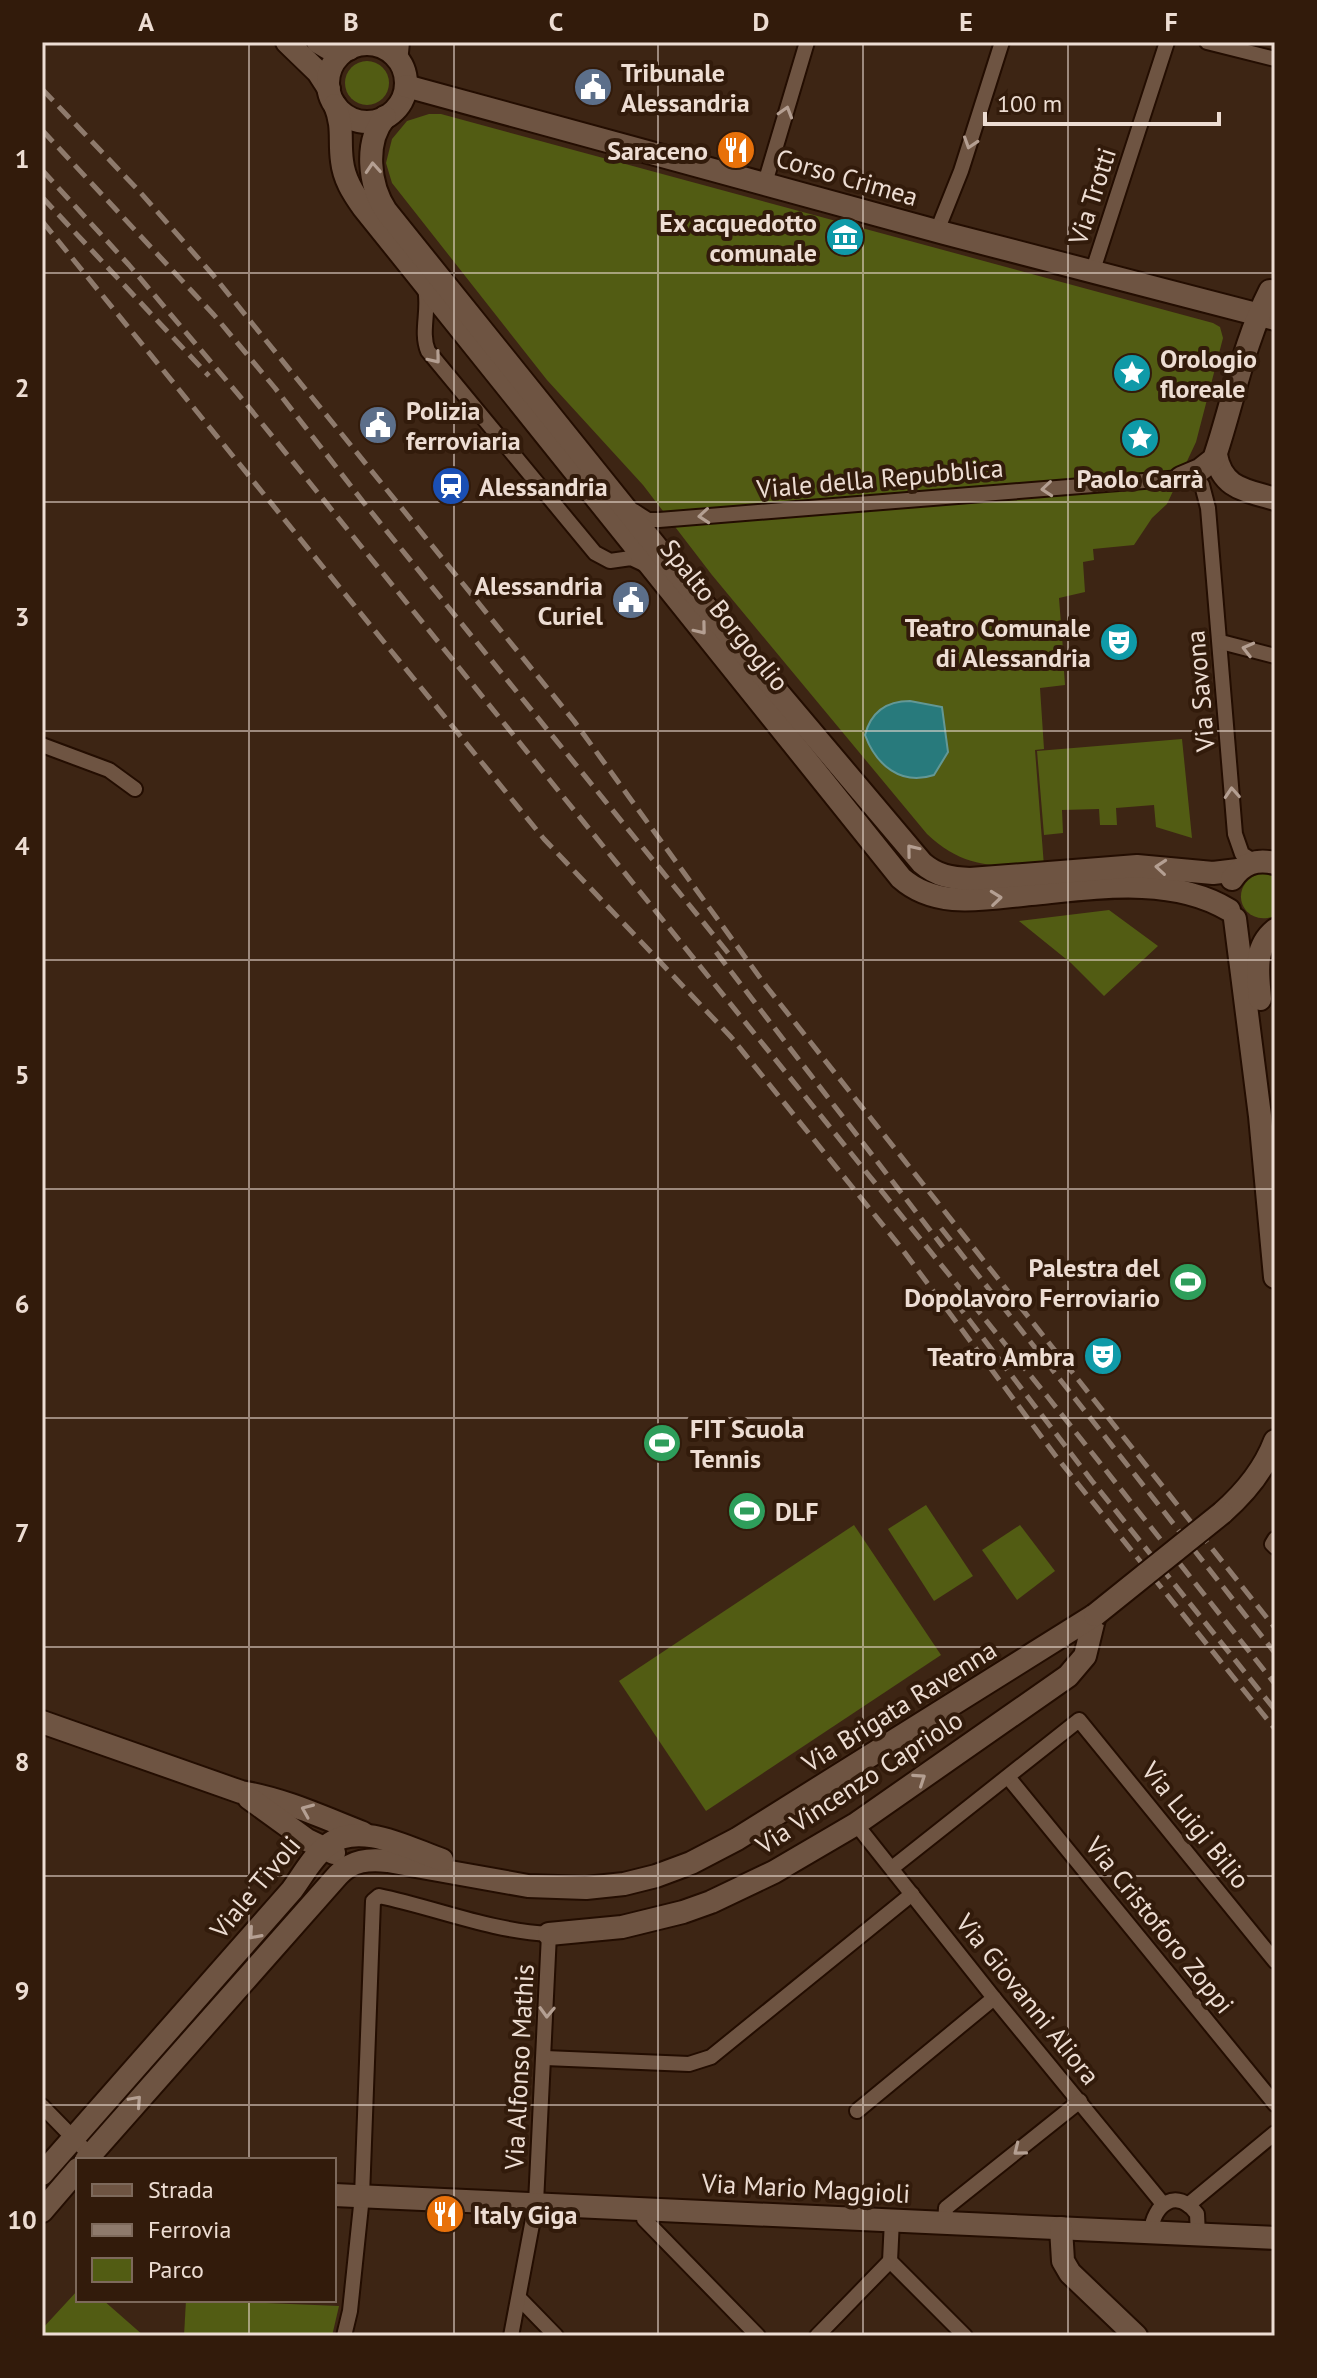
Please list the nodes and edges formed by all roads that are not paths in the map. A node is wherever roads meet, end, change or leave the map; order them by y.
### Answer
1 (287, 42) edge
2 (318, 42) edge
3 (807, 42) edge
4 (1002, 42) edge
5 (1167, 42) edge
6 (1207, 42) edge
7 (361, 45) edge
8 (401, 53) edge
9 (1275, 59) edge
10 (406, 86) junction
11 (332, 97) junction
12 (385, 117) junction
13 (765, 183) junction
14 (937, 231) junction
15 (1092, 273) junction
16 (1273, 282) edge
17 (1227, 307) junction
18 (468, 313) junction
19 (432, 314) junction
20 (1267, 317) edge
21 (1248, 345) junction
22 (1216, 455) junction
23 (599, 476) junction
24 (1181, 478) junction
25 (1265, 496) edge
26 (1208, 508) junction
27 (652, 568) junction
28 (1221, 642) junction
29 (1275, 656) edge
30 (42, 745) edge
31 (135, 789) dead end
32 (1256, 865) edge
33 (1232, 915) junction
34 (1275, 929) edge
35 (1260, 1116) junction
36 (1275, 1277) edge
37 (1275, 1441) edge
38 (1095, 1615) junction
39 (42, 1722) edge
40 (1008, 1777) junction
41 (241, 1792) junction
42 (856, 1824) junction
43 (288, 1825) junction
44 (372, 1836) junction
45 (323, 1849) junction
46 (370, 1860) junction
47 (892, 1868) junction
48 (488, 1877) junction
49 (292, 1890) junction
50 (912, 1894) junction
51 (549, 1934) junction
52 (1275, 1961) edge
53 (994, 1998) junction
54 (545, 2058) junction
55 (1080, 2101) junction
56 (1275, 2104) edge
57 (42, 2106) edge
58 (857, 2111) dead end
59 (1275, 2133) edge
60 (74, 2138) junction
61 (77, 2158) edge
62 (90, 2158) edge
63 (76, 2171) edge
64 (43, 2173) edge
65 (76, 2174) edge
66 (336, 2195) edge
67 (362, 2196) junction
68 (536, 2203) junction
69 (1163, 2204) junction
70 (1188, 2205) junction
71 (645, 2208) junction
72 (42, 2211) edge
73 (892, 2220) junction
74 (945, 2222) junction
75 (1061, 2228) junction
76 (1151, 2232) junction
77 (1198, 2235) junction
78 (1275, 2238) edge
79 (890, 2261) junction
80 (519, 2298) junction
81 (344, 2336) edge
82 (511, 2336) edge
83 (556, 2336) edge
84 (758, 2336) edge
85 (817, 2336) edge
86 (965, 2336) edge
87 (1136, 2336) edge

1 - 11 main road, Spalto Borgoglio
2 - 7 main road
13 -> 3 street
4 -> 14 street
5 - 15 street, Via Trotti
6 - 9 street
7 - 8 main road
7 - 11 main road
8 - 10 main road
10 - 12 main road
10 - 13 main road, Corso Crimea
11 - 12 main road
11 - 19 main road, Spalto Borgoglio
18 -> 12 main road, Spalto Borgoglio
13 - 14 main road, Corso Crimea
14 - 15 main road, Corso Crimea
15 - 17 main road, Corso Crimea
16 - 20 main road
17 - 20 main road, Corso Crimea
17 - 21 main road
18 - 19 street
18 - 23 main road, Spalto Borgoglio
19 - 27 main road, Spalto Borgoglio
19 -> 27 street
20 - 21 main road
21 - 22 main road
22 - 24 main road
22 - 25 main road
24 -> 23 street, Viale della Repubblica
32 -> 23 main road, Spalto Borgoglio
24 - 26 street
25 - 26 street
26 - 28 street, Via Savona
27 -> 33 main road, Spalto Borgoglio
29 -> 28 street
32 -> 28 street, Via Savona
30 - 31 street
32 - 33 main road
33 - 34 main road, Spalto Borgoglio
33 - 35 main road
34 - 35 main road
35 - 36 main road
37 - 38 main road, Via Brigata Ravenna, bridge
42 -> 38 main road, Via Vincenzo Capriolo
38 - 48 main road, Via Brigata Ravenna
39 - 41 main road
40 - 47 street
40 - 52 street, Via Luigi Bilio
40 - 56 street, Via Cristoforo Zoppi
41 - 43 main road
44 -> 41 main road
42 - 47 street, Via Giovanni Aliora
42 - 51 main road, Via Vincenzo Capriolo
43 - 45 main road
43 - 49 main road
44 - 45 main road, Viale Tivoli
44 - 48 main road
45 - 46 main road
45 - 49 main road, Viale Tivoli
46 - 48 main road
62 -> 46 main road, Viale Tivoli
47 - 50 street, Via Giovanni Aliora
49 -> 60 main road, Viale Tivoli
50 - 53 street, Via Giovanni Aliora
50 - 54 street
51 -> 54 street, Via Alfonso Mathis
51 - 67 street, Via Vincenzo Capriolo
53 - 55 street, Via Giovanni Aliora
53 - 58 street
54 - 68 street, Via Alfonso Mathis
55 - 69 street, Via Giovanni Aliora
55 -> 74 street
57 - 60 street
59 - 70 street
60 - 61 street
60 - 64 main road, Viale Tivoli
63 - 64 main road
65 - 72 main road, Viale Tivoli
66 - 67 main road, Via Mario Maggioli
67 - 68 main road, Via Mario Maggioli
67 - 81 street
68 - 71 main road, Via Mario Maggioli
68 - 80 street, Via Alfonso Mathis
69 - 70 street
69 - 76 street
70 - 77 street
71 - 73 main road, Via Mario Maggioli
71 - 84 street
73 - 74 main road, Via Mario Maggioli
73 - 79 street
74 - 75 main road, Via Mario Maggioli
75 - 76 main road, Via Mario Maggioli
75 - 87 main road
76 - 77 main road, Via Mario Maggioli
77 - 78 main road, Via Mario Maggioli
79 - 85 street
79 - 86 street
80 - 82 street, Via Alfonso Mathis
80 - 83 street

